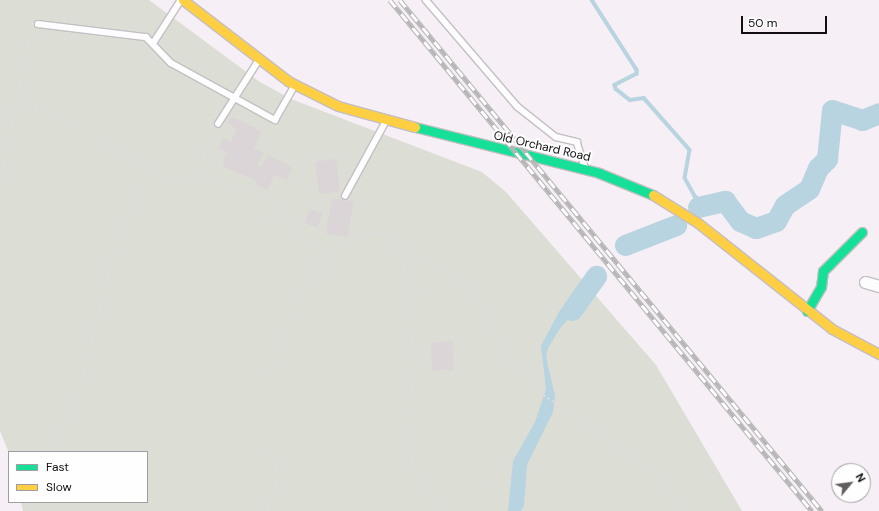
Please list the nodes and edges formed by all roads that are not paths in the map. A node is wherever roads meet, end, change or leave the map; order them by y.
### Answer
1 (182, 0) edge
2 (426, 0) edge
3 (38, 24) road end
4 (154, 42) junction
5 (259, 60) junction
6 (296, 85) junction
7 (236, 97) junction
8 (386, 121) junction
9 (218, 124) road end
10 (586, 169) junction
11 (345, 196) dead end
12 (862, 232) dead end
13 (866, 282) dead end
14 (879, 286) edge
15 (807, 311) junction
16 (879, 354) edge

1 - 4 lane
1 - 5 street, Old Orchard Road
2 - 10 lane
3 - 4 lane
4 - 7 lane
5 - 6 street, Old Orchard Road
5 - 7 lane
6 - 7 lane
6 - 8 street, Old Orchard Road
7 - 9 lane
8 - 10 street, Old Orchard Road
8 - 11 lane
10 - 15 street, Old Orchard Road
12 - 15 street
13 - 14 street
15 - 16 street, Old Orchard Road

